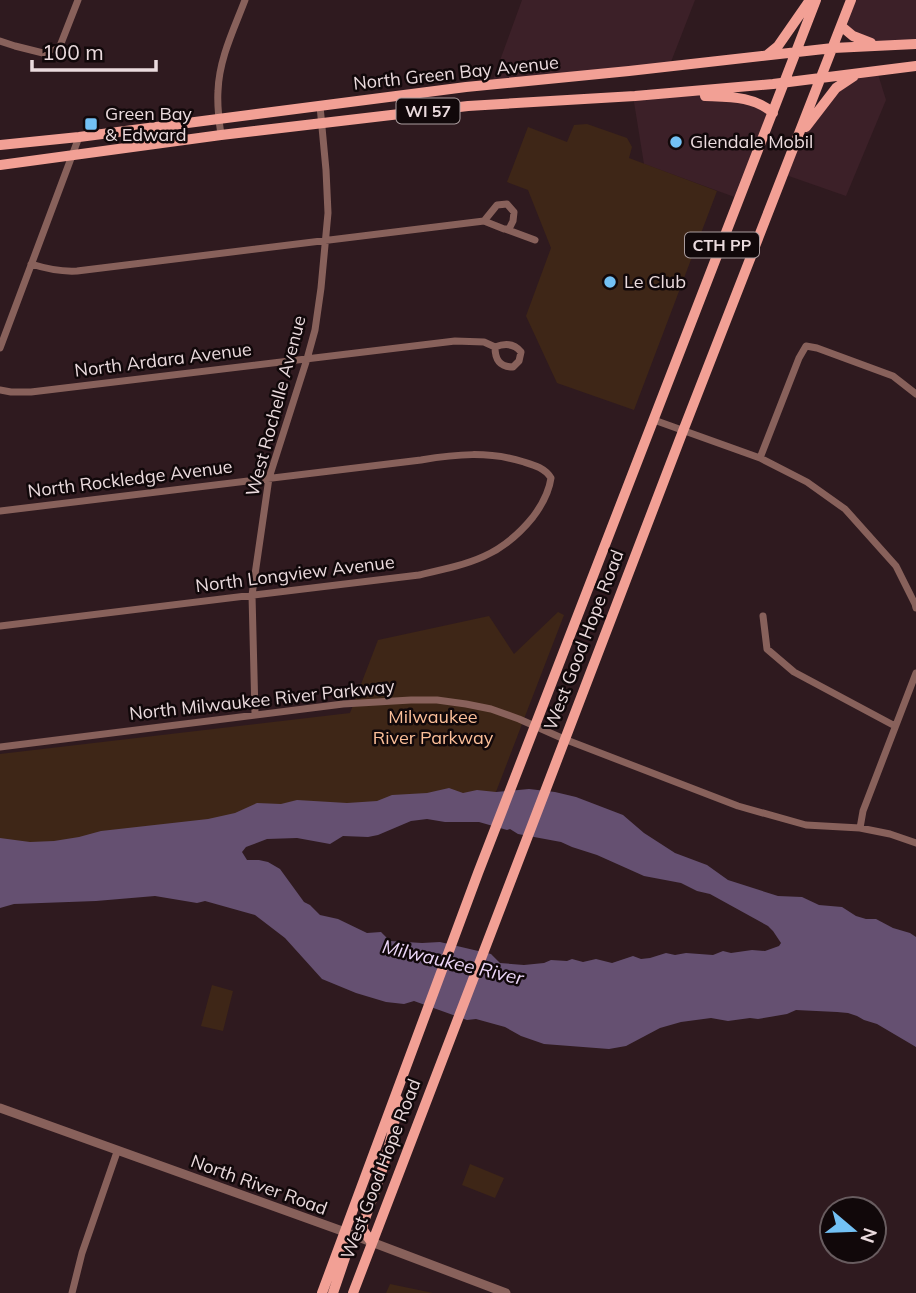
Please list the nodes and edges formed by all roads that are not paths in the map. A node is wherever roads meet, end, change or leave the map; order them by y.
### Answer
1 (78, 0) edge
2 (245, 0) edge
3 (810, 0) edge
4 (816, 0) edge
5 (850, 0) edge
6 (841, 26) junction
7 (0, 41) edge
8 (916, 44) edge
9 (881, 46) junction
10 (833, 48) junction
11 (796, 53) junction
12 (765, 56) junction
13 (916, 66) edge
14 (859, 73) junction
15 (821, 78) junction
16 (785, 83) junction
17 (660, 94) junction
18 (320, 106) junction
19 (773, 113) junction
20 (219, 119) junction
21 (322, 124) junction
22 (220, 135) junction
23 (79, 137) junction
24 (798, 138) junction
25 (0, 145) edge
26 (72, 156) junction
27 (0, 165) edge
28 (484, 221) junction
29 (504, 229) junction
30 (326, 240) junction
31 (535, 240) dead end
32 (31, 264) junction
33 (495, 347) dead end
34 (0, 348) edge
35 (307, 359) junction
36 (0, 390) edge
37 (916, 394) edge
38 (654, 420) junction
39 (682, 430) junction
40 (760, 458) junction
41 (269, 478) junction
42 (551, 478) joint
43 (0, 511) edge
44 (252, 595) junction
45 (916, 608) edge
46 (762, 616) dead end
47 (0, 626) edge
48 (916, 673) edge
49 (255, 714) junction
50 (536, 726) junction
51 (895, 726) junction
52 (565, 739) junction
53 (0, 747) edge
54 (860, 828) junction
55 (916, 843) edge
56 (400, 1083) junction
57 (0, 1108) edge
58 (117, 1152) junction
59 (345, 1232) junction
60 (372, 1243) junction
61 (74, 1291) edge
62 (322, 1293) edge
63 (333, 1293) edge
64 (353, 1293) edge
65 (506, 1293) edge

1 - 7 street
2 - 20 street
3 - 12 main road
4 - 11 main road, West Good Hope Road / CTH PP
5 - 6 main road, West Good Hope Road / CTH PP
6 - 9 main road
6 - 10 main road, West Good Hope Road / CTH PP
8 - 9 main road, North Green Bay Avenue / WI 57
9 - 10 main road, North Green Bay Avenue / WI 57
10 - 11 main road, North Green Bay Avenue / WI 57
10 - 15 main road, West Good Hope Road / CTH PP
11 - 12 main road, North Green Bay Avenue / WI 57
11 - 16 main road, West Good Hope Road / CTH PP
12 - 18 main road, North Green Bay Avenue / WI 57
13 - 14 main road, North Green Bay Avenue / WI 57
14 - 15 main road, North Green Bay Avenue / WI 57
14 - 24 main road
15 - 16 main road, North Green Bay Avenue / WI 57
15 - 24 main road, West Good Hope Road / CTH PP
16 - 17 main road, North Green Bay Avenue / WI 57
16 - 19 main road, West Good Hope Road / CTH PP
17 - 19 main road
17 - 21 main road, North Green Bay Avenue / WI 57
18 - 20 main road, North Green Bay Avenue / WI 57
18 - 21 street, West Rochelle Avenue
19 - 38 main road, West Good Hope Road / CTH PP
20 - 22 street
20 - 23 main road, North Green Bay Avenue / WI 57
21 - 22 main road, North Green Bay Avenue / WI 57
21 - 30 street, West Rochelle Avenue
22 - 26 main road, North Green Bay Avenue / WI 57
23 - 25 main road, North Green Bay Avenue / WI 57
23 - 26 street
24 - 39 main road, West Good Hope Road / CTH PP
26 - 27 main road, North Green Bay Avenue / WI 57
26 - 32 street
28 - 29 street
28 - 29 street
28 - 30 street
29 - 31 street
30 - 32 street
30 - 35 street, West Rochelle Avenue
32 - 34 street
33 - 35 street, North Ardara Avenue
35 - 36 street, North Ardara Avenue
35 - 41 street, West Rochelle Avenue
37 - 40 street
38 - 39 street
38 - 50 main road, West Good Hope Road / CTH PP
39 - 40 street
39 - 52 main road, West Good Hope Road / CTH PP
40 - 45 street
41 - 42 street, North Rockledge Avenue
41 - 43 street, North Rockledge Avenue
41 - 44 street, West Rochelle Avenue
42 - 44 street, North Longview Avenue
44 - 47 street, North Longview Avenue
44 - 49 street, West Rochelle Avenue
46 - 51 street
48 - 51 street
49 - 50 street, North Milwaukee River Parkway
49 - 53 street, North Milwaukee River Parkway
50 - 52 street, North Milwaukee River Parkway
50 - 56 main road, West Good Hope Road
51 - 54 street
52 - 54 street, North Milwaukee River Parkway
52 - 60 main road, West Good Hope Road
54 - 55 street, North Milwaukee River Parkway
56 - 59 main road, West Good Hope Road
56 - 60 main road
57 - 58 street, North River Road
58 - 59 street, North River Road
58 - 61 street
59 - 60 street, North River Road
59 - 62 main road, West Good Hope Road
59 - 63 main road
60 - 64 main road, West Good Hope Road
60 - 65 street, North River Road

